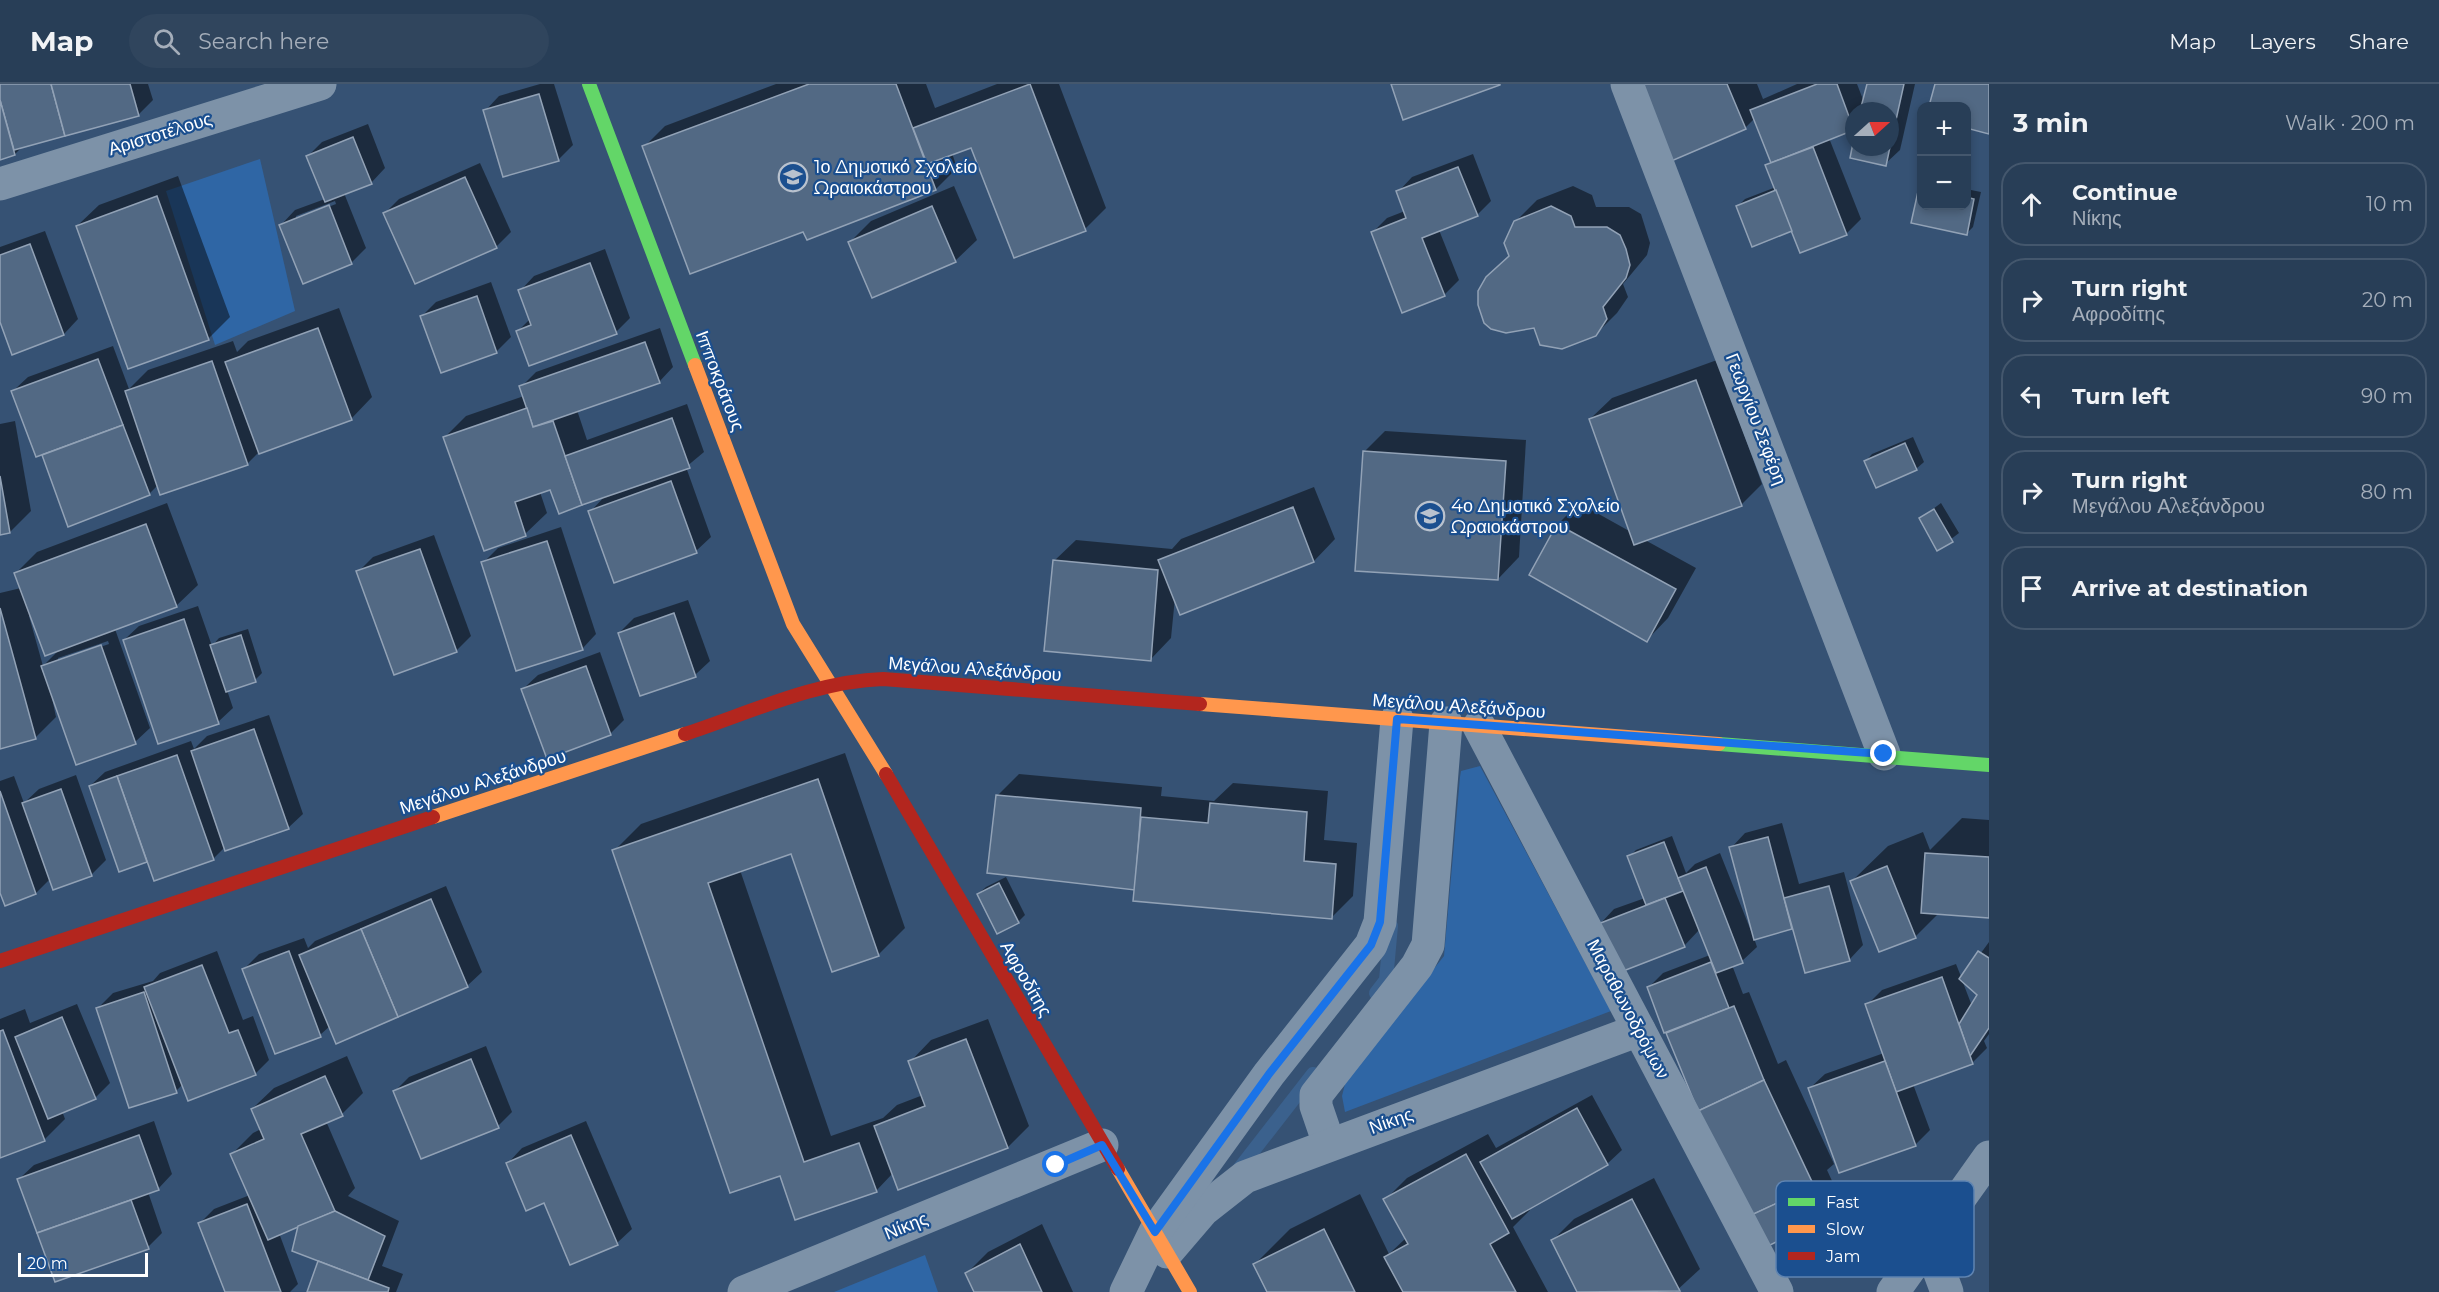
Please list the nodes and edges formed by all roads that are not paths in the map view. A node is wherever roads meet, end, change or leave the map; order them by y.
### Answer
1 (320, 84) edge
2 (589, 84) edge
3 (1627, 84) edge
4 (0, 184) edge
5 (829, 686) junction
6 (1397, 719) junction
7 (1446, 723) junction
8 (1479, 726) junction
9 (1884, 754) junction
10 (1989, 765) edge
11 (0, 961) edge
12 (1639, 1030) junction
13 (1329, 1144) junction
14 (1102, 1145) junction
15 (1989, 1157) edge
16 (1972, 1181) edge
17 (1174, 1269) edge
18 (1903, 1277) edge
19 (1941, 1277) edge
20 (744, 1292) edge
21 (1126, 1292) edge
22 (1777, 1292) edge
23 (1893, 1292) edge
24 (1947, 1292) edge

1 - 4 street, Αριστοτέλους
2 - 5 street, Ιπποκράτους
3 - 9 street, Γεωργίου Σεφέρη
5 - 6 street, Μεγάλου Αλεξάνδρου
5 - 11 street, Μεγάλου Αλεξάνδρου
5 - 14 street, Αφροδίτης
6 - 7 street, Μεγάλου Αλεξάνδρου
6 - 17 street
7 - 8 street, Μεγάλου Αλεξάνδρου
7 - 13 street
8 - 9 street, Μεγάλου Αλεξάνδρου
8 - 12 street, Μαραθωνοδρόμων
9 - 10 street, Μεγάλου Αλεξάνδρου
12 - 13 street, Νίκης
12 - 22 street, Μαραθωνοδρόμων
13 - 17 street, Νίκης
14 - 17 street, Αφροδίτης
14 - 20 street, Νίκης
15 - 16 street
17 - 21 street
18 - 23 street
19 - 24 street

